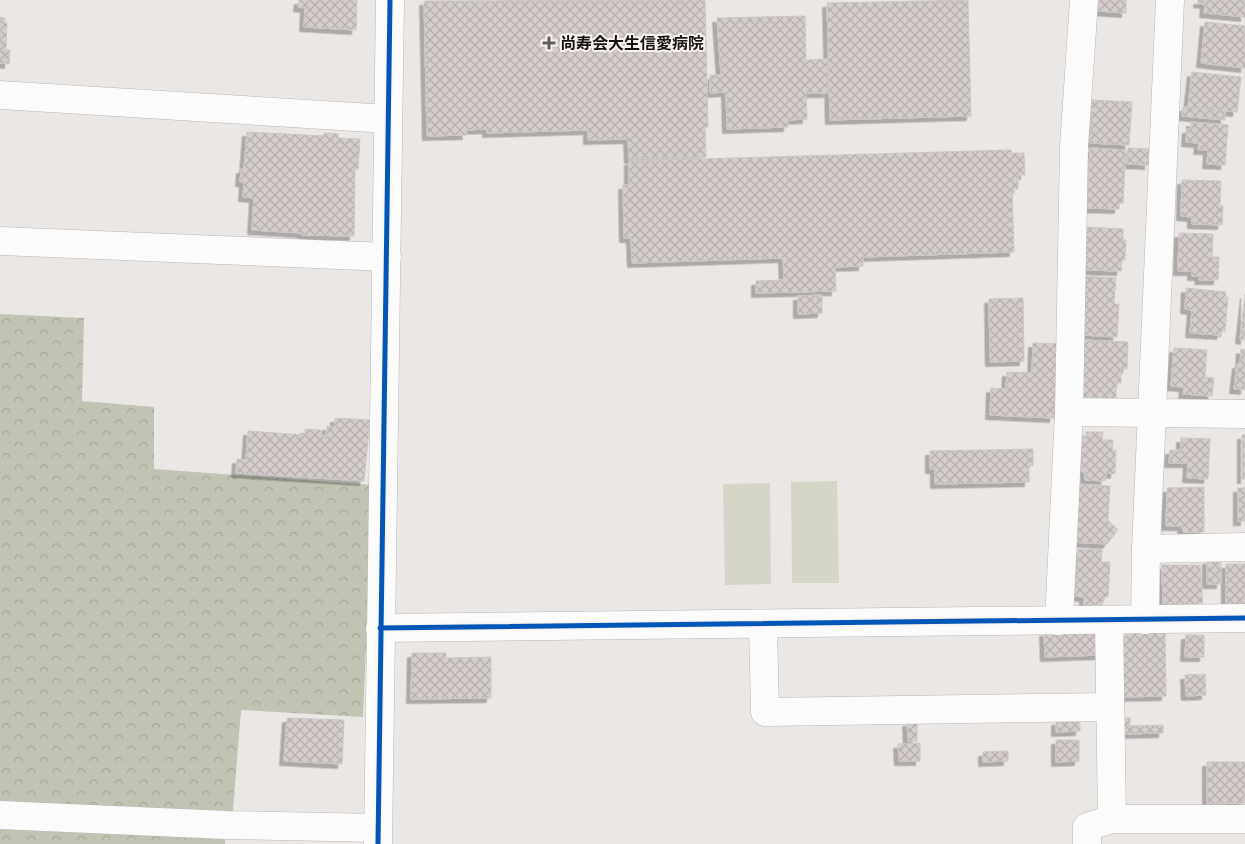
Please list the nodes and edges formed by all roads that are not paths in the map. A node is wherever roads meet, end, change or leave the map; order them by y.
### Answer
1 (390, 0) edge
2 (1084, 0) edge
3 (1170, 0) edge
4 (0, 95) edge
5 (388, 119) junction
6 (0, 241) edge
7 (387, 257) junction
8 (1069, 412) junction
9 (1152, 414) junction
10 (1245, 414) edge
11 (1245, 548) edge
12 (1146, 549) junction
13 (1245, 618) edge
14 (1145, 620) junction
15 (1059, 621) junction
16 (1109, 621) junction
17 (763, 626) junction
18 (380, 628) junction
19 (1110, 707) junction
20 (0, 815) edge
21 (1112, 819) junction
22 (1245, 819) edge
23 (378, 836) edge
24 (1087, 844) edge

1 - 5 street
2 - 8 street
3 - 9 street
4 - 5 street
5 - 7 street
6 - 7 street
7 - 18 street
8 - 9 street
8 - 15 street
9 - 10 street
9 - 12 street
11 - 12 street
12 - 14 street
13 - 14 street
14 - 16 street
15 - 16 street
15 - 17 street
16 - 19 street
17 - 18 street
17 - 19 street
18 - 23 street
19 - 21 street
20 - 23 street
21 - 22 street
21 - 24 street

